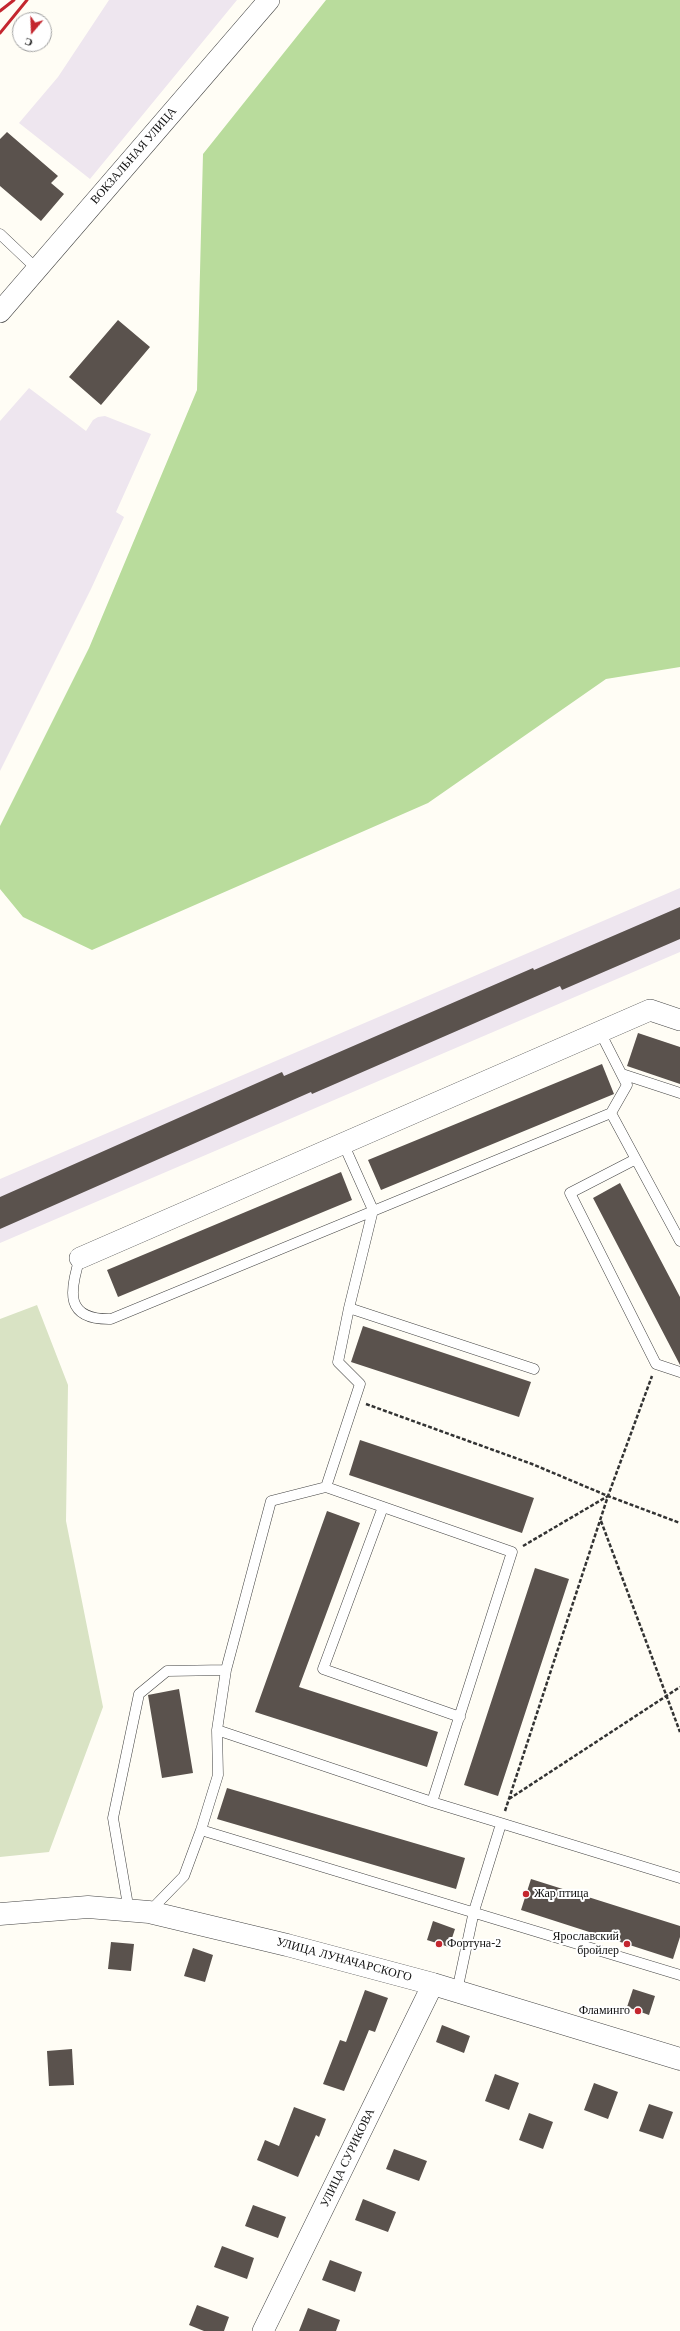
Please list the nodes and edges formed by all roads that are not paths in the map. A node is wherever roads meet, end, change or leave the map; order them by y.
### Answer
1 (269, 0) edge
2 (0, 234) edge
3 (37, 269) junction
4 (0, 312) edge
5 (680, 1020) edge
6 (599, 1030) junction
7 (622, 1074) junction
8 (680, 1093) edge
9 (611, 1113) junction
10 (343, 1143) junction
11 (634, 1160) junction
12 (373, 1210) junction
13 (680, 1241) edge
14 (80, 1258) joint
15 (349, 1308) junction
16 (534, 1369) dead end
17 (680, 1372) edge
18 (326, 1487) junction
19 (383, 1507) junction
20 (226, 1670) junction
21 (460, 1717) junction
22 (217, 1730) junction
23 (432, 1802) junction
24 (501, 1824) junction
25 (201, 1830) junction
26 (680, 1878) edge
27 (139, 1911) junction
28 (474, 1911) junction
29 (0, 1914) edge
30 (680, 1975) edge
31 (433, 1984) junction
32 (457, 1991) junction
33 (680, 2059) edge
34 (263, 2331) edge

1 - 3 street, ВОКЗАЛЬНАЯ УЛИЦА
2 - 3 lane
3 - 4 street, ВОКЗАЛЬНАЯ УЛИЦА
5 - 6 street
6 - 7 lane
6 - 10 street
7 - 8 lane
7 - 9 lane
9 - 11 lane
9 - 12 lane
10 - 12 lane
10 - 14 street
11 - 13 lane
11 - 17 lane
12 - 14 lane
12 - 15 lane
15 - 16 lane
15 - 18 lane
18 - 19 lane
18 - 20 lane
19 - 21 lane
19 - 21 lane
20 - 22 lane
20 - 27 lane
21 - 23 lane
22 - 23 lane
22 - 25 lane
23 - 24 lane
24 - 26 lane
24 - 28 lane
25 - 27 lane
25 - 28 lane
27 - 29 street, УЛИЦА ЛУНАЧАРСКОГО
27 - 31 street, УЛИЦА ЛУНАЧАРСКОГО
28 - 30 lane
28 - 32 lane
31 - 32 street, УЛИЦА ЛУНАЧАРСКОГО
31 - 34 street, УЛИЦА СУРИКОВА
32 - 33 street, УЛИЦА ЛУНАЧАРСКОГО

